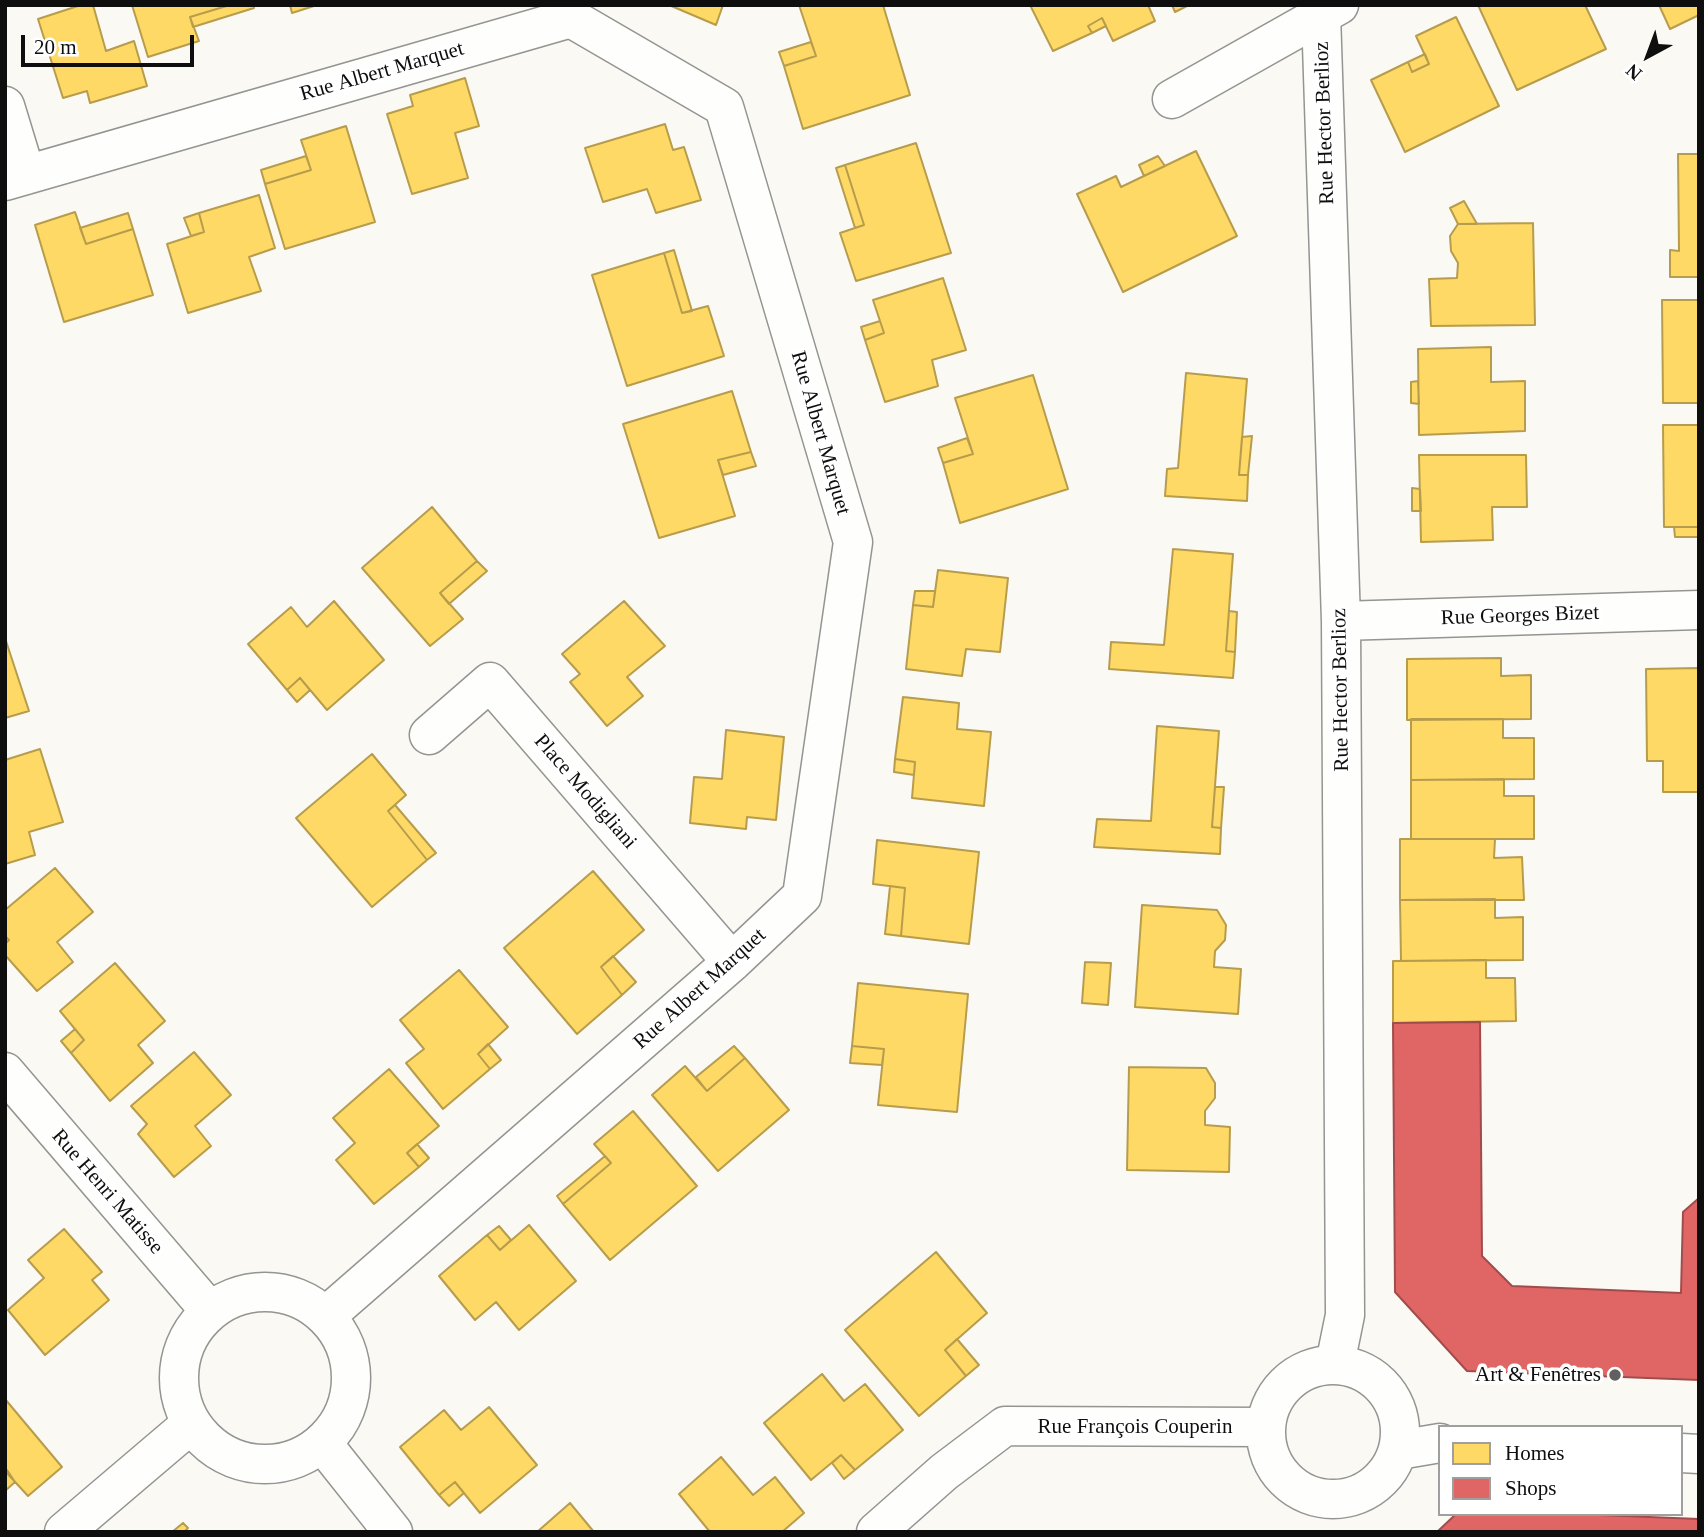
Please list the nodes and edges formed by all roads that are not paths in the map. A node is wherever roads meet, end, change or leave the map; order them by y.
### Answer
1 (1326, 8) edge
2 (573, 11) edge
3 (1172, 99) dead end
4 (5, 106) edge
5 (16, 178) edge
6 (1699, 610) edge
7 (1341, 621) junction
8 (429, 735) dead end
9 (732, 962) junction
10 (5, 1072) edge
11 (210, 1311) junction
12 (326, 1316) junction
13 (1335, 1364) junction
14 (191, 1424) junction
15 (1265, 1427) junction
16 (1438, 1443) edge
17 (323, 1444) junction
18 (1398, 1450) junction
19 (1332, 1516) edge
20 (64, 1532) edge
21 (393, 1532) edge
22 (876, 1532) edge

1 - 3 street, Rue Hector Berlioz
1 - 7 street, Rue Hector Berlioz
2 - 5 street, Rue Albert Marquet
2 - 9 street, Rue Albert Marquet
4 - 5 street
6 - 7 street, Rue Georges Bizet
7 - 13 street, Rue Hector Berlioz
8 - 9 street, Place Modigliani
9 - 12 street, Rue Albert Marquet
10 - 11 street, Rue Henri Matisse
11 - 12 street
11 - 14 street
12 - 17 street
13 - 15 street
13 - 18 street
14 - 17 street
14 - 20 street
15 - 19 street
15 - 22 street, Rue François Couperin
16 - 18 street
17 - 21 street
18 - 19 street

